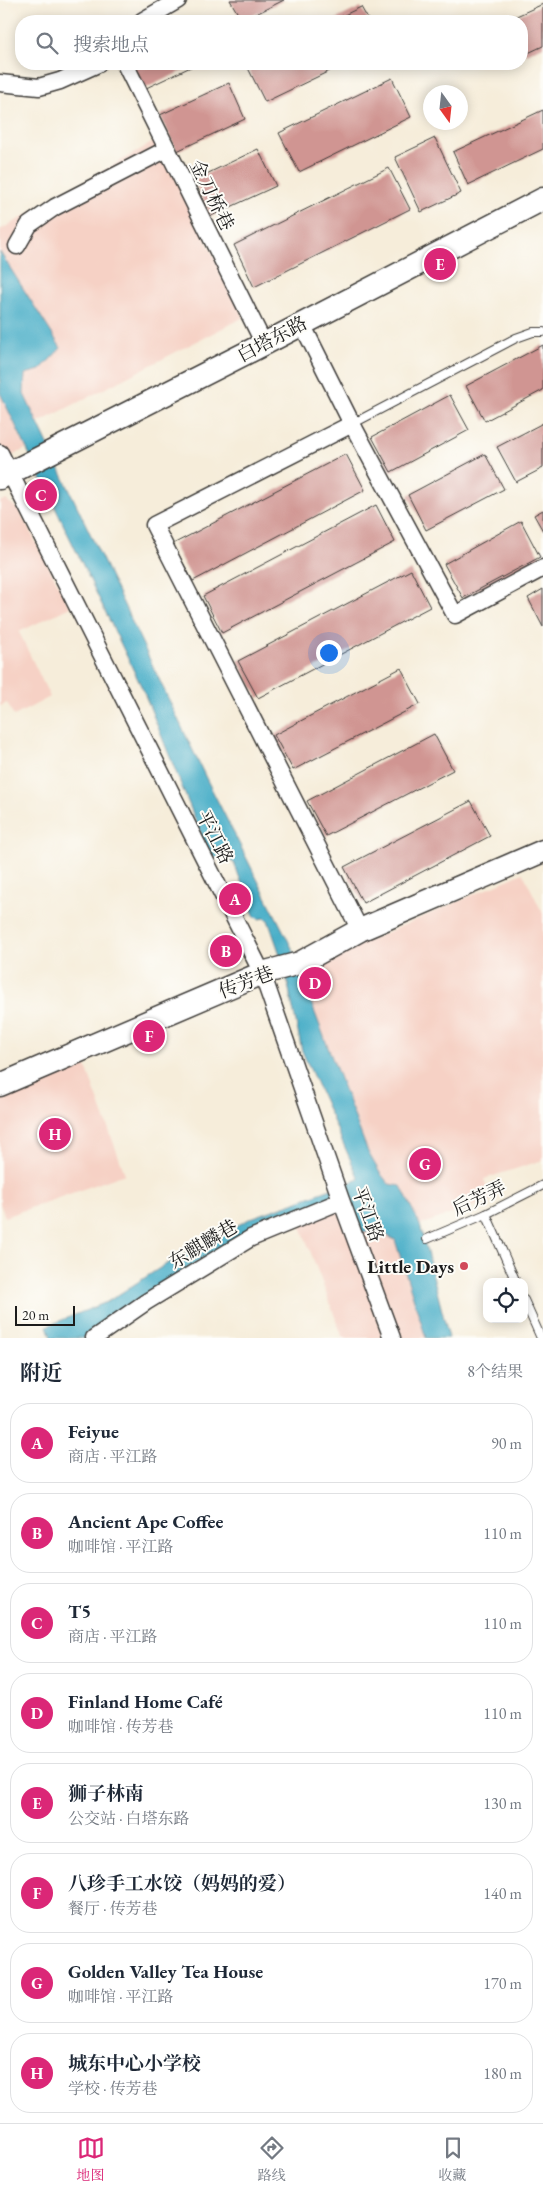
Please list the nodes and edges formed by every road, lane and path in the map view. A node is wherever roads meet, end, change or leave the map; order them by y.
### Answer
1 (178, 0) edge
2 (152, 15) edge
3 (85, 70) edge
4 (128, 70) edge
5 (0, 83) edge
6 (167, 149) junction
7 (543, 199) edge
8 (17, 246) dead end
9 (302, 324) junction
10 (543, 332) edge
11 (264, 344) junction
12 (352, 424) junction
13 (0, 453) edge
14 (10, 472) edge
15 (543, 568) edge
16 (543, 851) edge
17 (360, 930) junction
18 (281, 968) junction
19 (0, 1085) edge
20 (543, 1185) edge
21 (339, 1196) junction
22 (486, 1214) junction
23 (427, 1239) dead end
24 (514, 1278) edge
25 (528, 1309) edge
26 (94, 1338) edge
27 (392, 1338) edge
28 (541, 1338) edge

1 - 2 street
3 - 5 street
4 - 6 street, 金刀桥巷
6 - 8 street
6 - 11 street, 金刀桥巷
7 - 9 main road, 白塔东路
9 - 11 main road, 白塔东路
9 - 12 street
10 - 12 lane
11 - 14 main road, 白塔东路
12 - 15 street
12 - 17 street
13 - 14 street, 平江路
14 - 18 street, 平江路
16 - 17 main road, 传芳巷
17 - 18 main road, 传芳巷
18 - 19 main road, 传芳巷
18 - 21 street, 平江路
20 - 22 lane, 后芳弄
21 - 26 street, 东麒麟巷
21 - 27 street, 平江路
22 - 23 lane, 后芳弄
22 - 24 lane
25 - 28 lane

